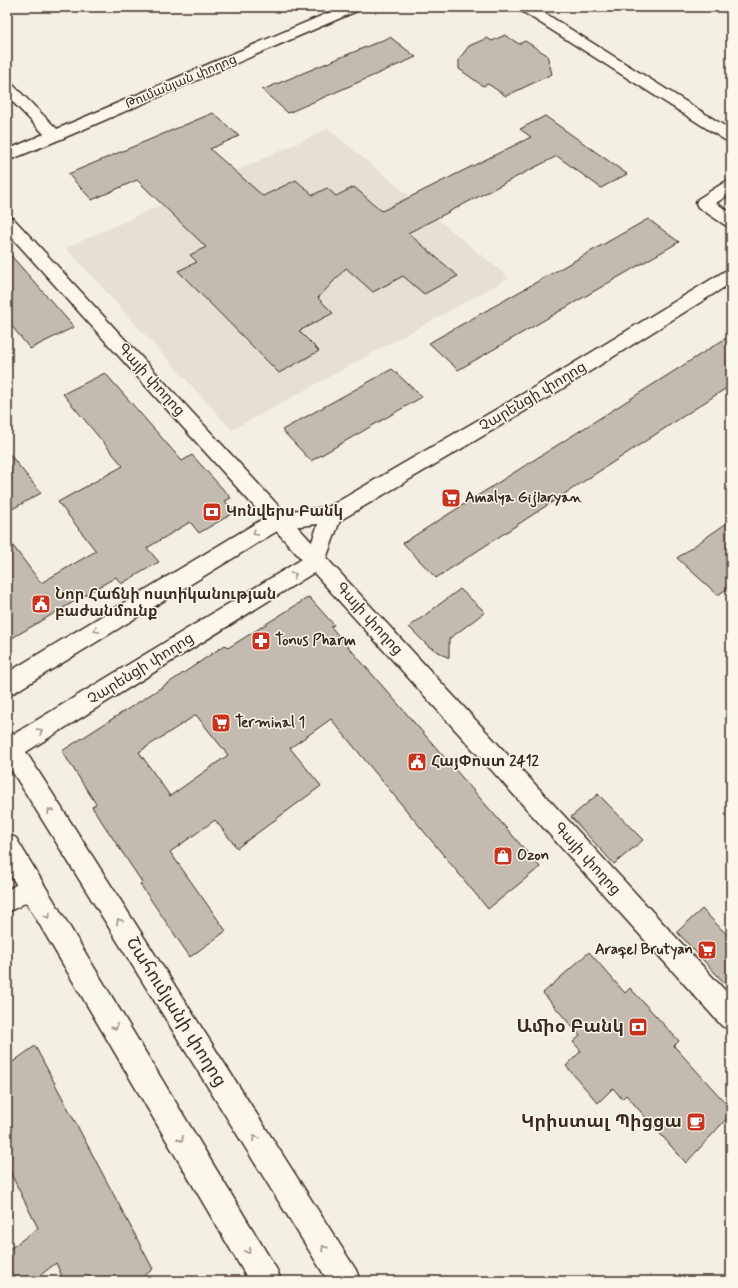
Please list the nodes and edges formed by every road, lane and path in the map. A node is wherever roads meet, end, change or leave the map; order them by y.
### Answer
1 (354, 7) edge
2 (525, 7) edge
3 (7, 87) edge
4 (55, 136) junction
5 (731, 137) edge
6 (7, 156) edge
7 (731, 186) edge
8 (731, 221) edge
9 (7, 222) edge
10 (731, 275) edge
11 (332, 515) junction
12 (278, 520) junction
13 (316, 561) junction
14 (7, 685) edge
15 (8, 747) edge
16 (7, 846) edge
17 (31, 886) junction
18 (7, 902) edge
19 (731, 1017) edge
20 (266, 1281) edge
21 (345, 1281) edge

1 - 4 street, Թումանյան փողոց
2 - 5 street
3 - 4 street
4 - 6 street, Թումանյան փողոց
7 - 8 street
9 - 12 street, Գայի փողոց
10 - 11 street, Չարենցի փողոց
11 - 12 street, Չարենցի փողոց
11 - 13 street
12 - 13 street, Գայի փողոց
12 -> 14 street, Չարենցի փողոց
15 -> 13 street, Չարենցի փողոց
13 - 19 street, Գայի փողոց
21 -> 15 street, Շահումյանի փողոց
16 - 17 street
17 - 18 lane
17 -> 20 street

